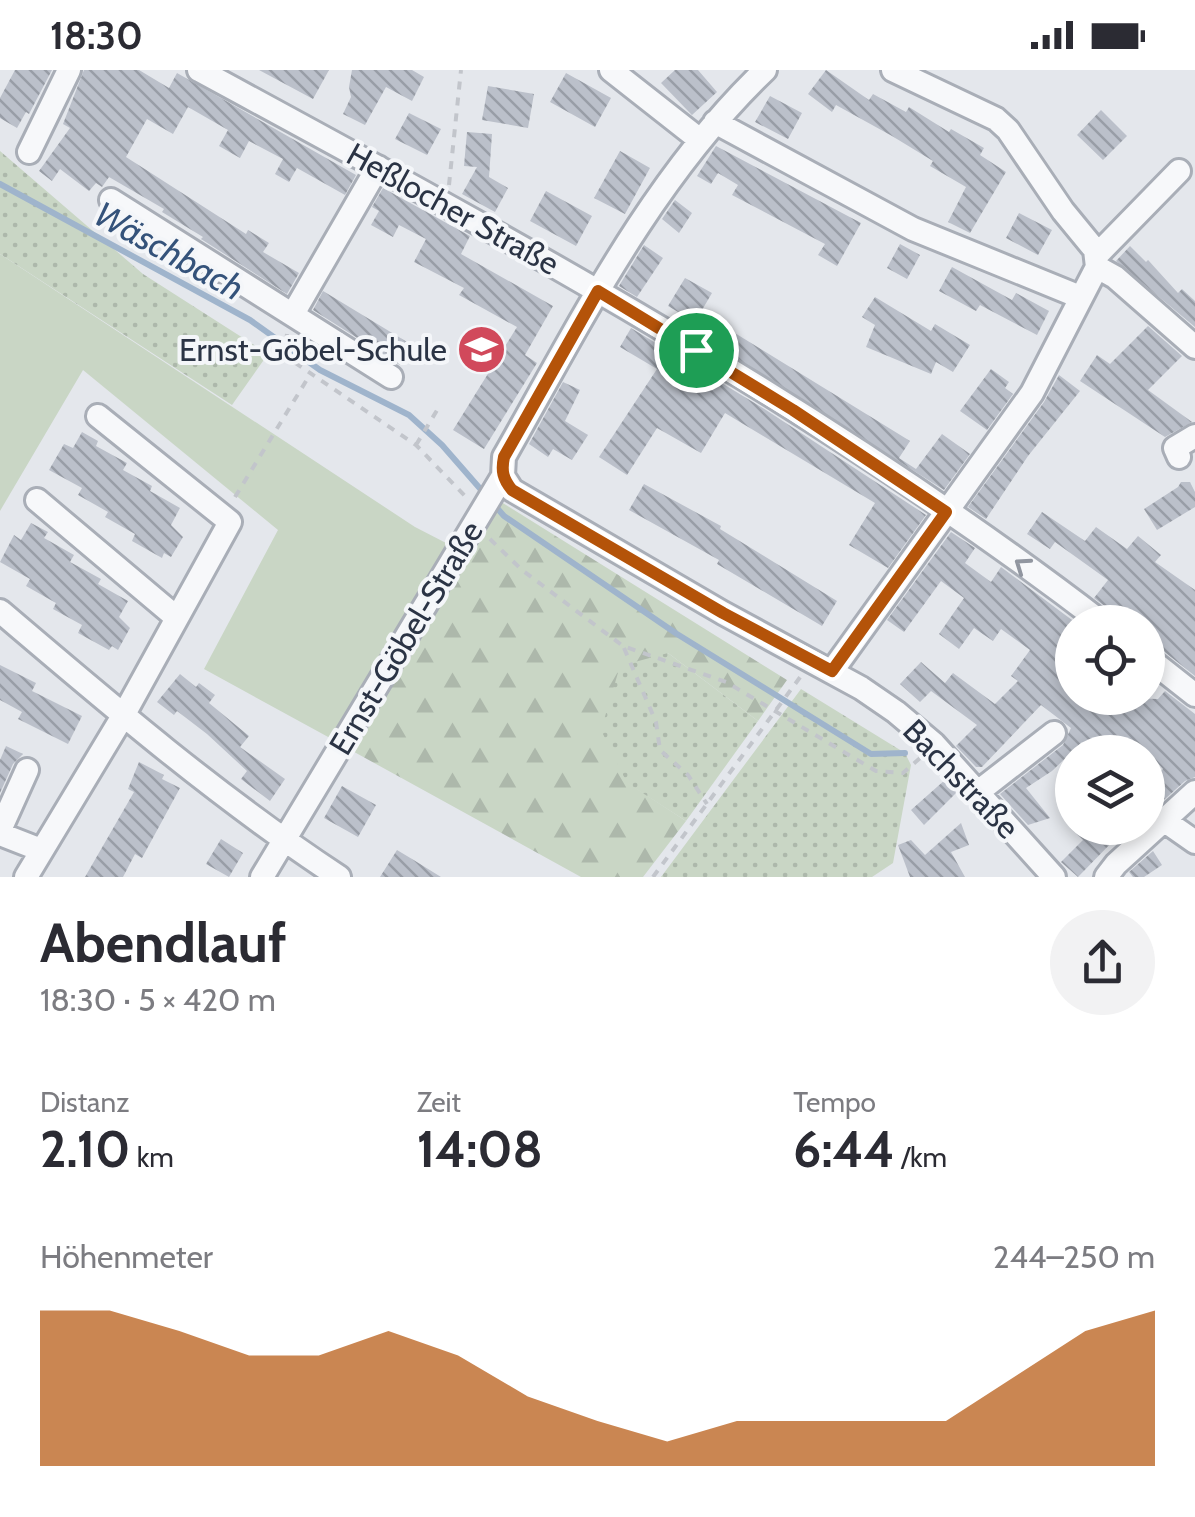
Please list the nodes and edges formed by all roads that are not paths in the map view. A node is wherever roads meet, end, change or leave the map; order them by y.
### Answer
1 (68, 70) edge
2 (199, 70) edge
3 (611, 70) edge
4 (729, 70) edge
5 (764, 70) edge
6 (893, 70) edge
7 (946, 81) edge
8 (746, 88) junction
9 (707, 131) junction
10 (29, 152) dead end
11 (378, 167) junction
12 (1179, 171) dead end
13 (111, 200) dead end
14 (1097, 261) junction
15 (598, 291) junction
16 (1080, 297) junction
17 (293, 314) junction
18 (1195, 347) edge
19 (391, 377) dead end
20 (98, 416) dead end
21 (1195, 436) edge
22 (1179, 457) dead end
23 (499, 480) junction
24 (37, 500) dead end
25 (946, 512) junction
26 (1077, 605) edge
27 (0, 610) edge
28 (177, 618) junction
29 (832, 671) junction
30 (1165, 671) edge
31 (1195, 695) edge
32 (123, 716) junction
33 (1054, 733) dead end
34 (26, 770) dead end
35 (978, 792) junction
36 (1195, 792) edge
37 (1165, 820) edge
38 (1165, 822) edge
39 (0, 832) edge
40 (284, 841) junction
41 (1195, 842) edge
42 (1139, 845) edge
43 (41, 850) junction
44 (26, 877) edge
45 (262, 877) edge
46 (339, 877) edge
47 (1054, 877) edge
48 (1106, 877) edge

1 - 10 street
2 - 11 street, Heßlocher Straße
3 - 9 street
4 - 8 street
5 - 8 street, Ernst-Göbel-Straße
6 - 7 street
7 - 14 street
8 - 9 street, Ernst-Göbel-Straße
9 - 15 street, Ernst-Göbel-Straße
9 - 16 street
11 - 15 street, Heßlocher Straße
11 - 17 street
12 - 14 street
13 - 17 street
14 - 16 street
14 - 18 street
15 - 23 street, Ernst-Göbel-Straße
15 - 25 street, Heßlocher Straße
16 - 25 street
17 - 19 street
20 - 28 street
21 - 22 street
23 - 29 street, Bachstraße
23 - 40 street, Ernst-Göbel-Straße
24 - 28 street
26 -> 25 street, Heßlocher Straße
25 - 29 street
27 - 32 street
28 - 32 street
29 - 35 street, Bachstraße
30 - 31 street
32 - 40 street
32 - 43 street
33 - 35 street
34 - 39 street
35 - 47 street, Bachstraße
36 - 37 street
38 - 41 street
39 - 43 street
40 - 45 street, Ernst-Göbel-Straße
40 - 46 street
42 - 48 street
43 - 44 street

